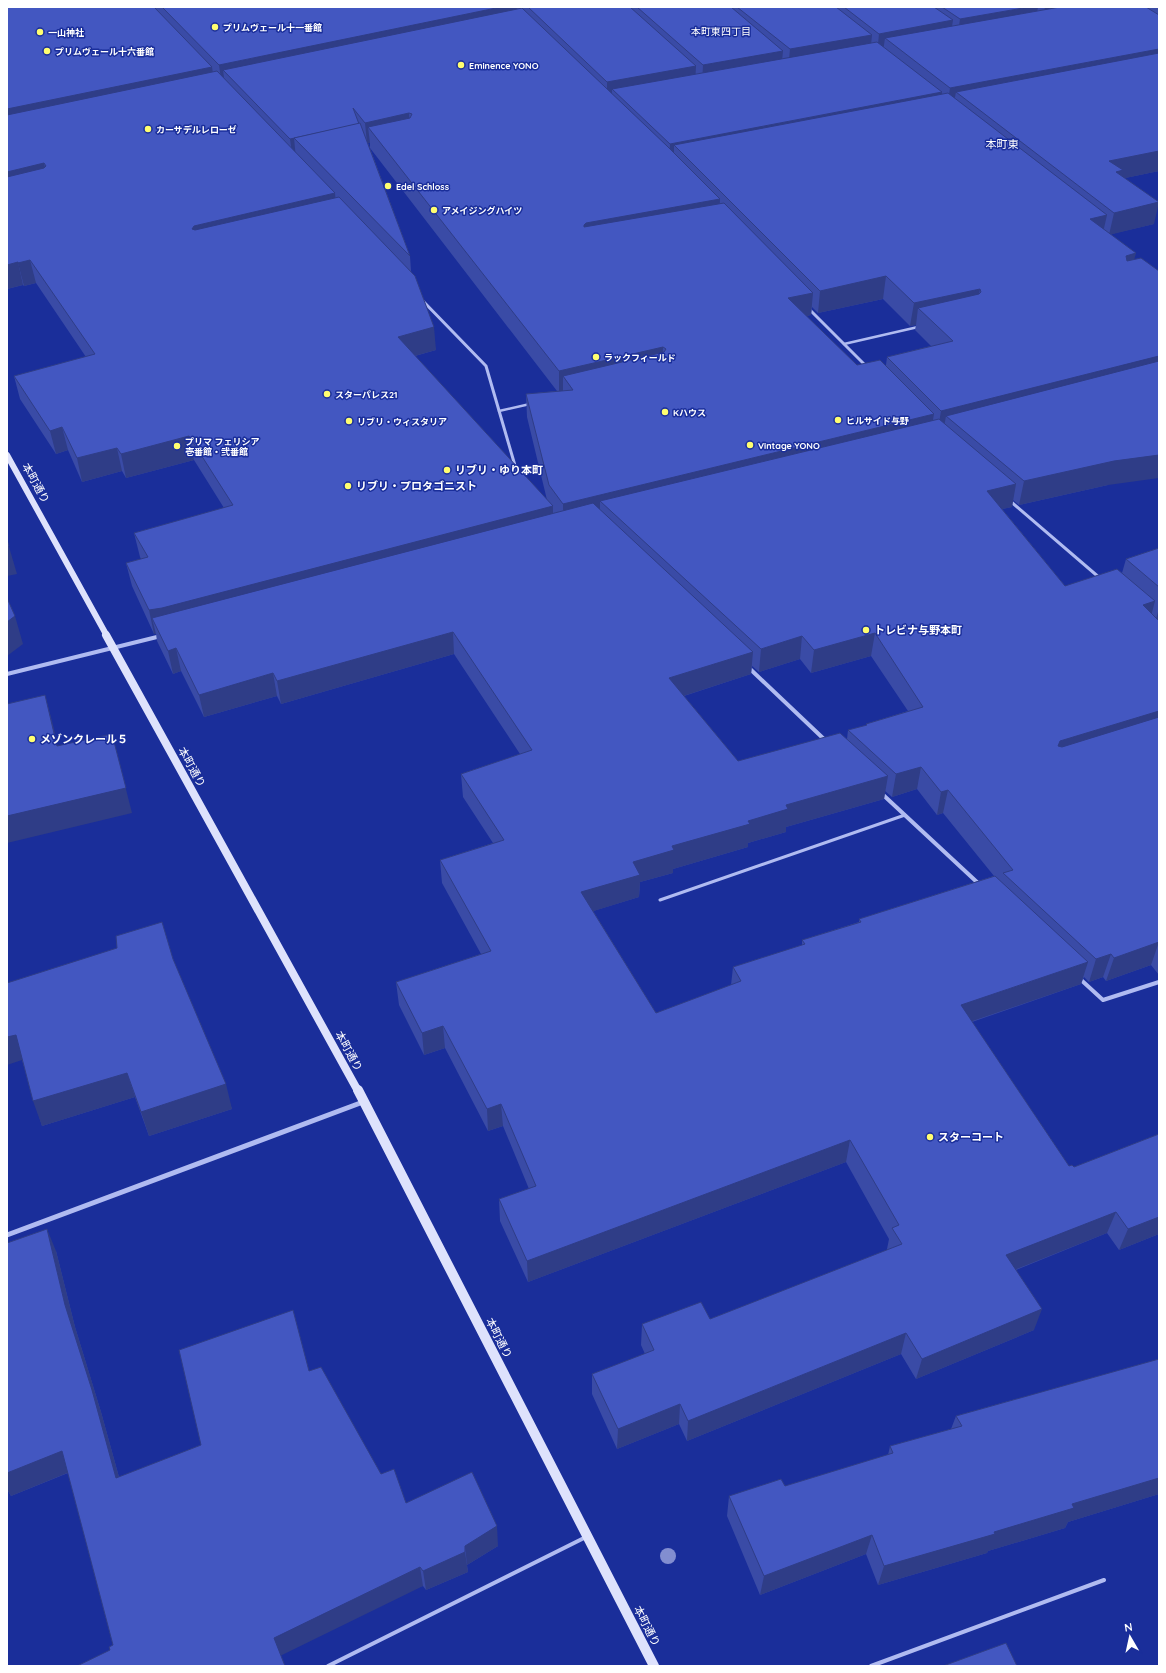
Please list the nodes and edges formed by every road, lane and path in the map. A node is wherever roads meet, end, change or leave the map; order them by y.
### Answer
1 (417, 294) edge
2 (806, 305) edge
3 (920, 326) edge
4 (844, 344) junction
5 (871, 372) edge
6 (536, 402) edge
7 (499, 411) junction
8 (7, 455) edge
9 (517, 471) edge
10 (1002, 495) edge
11 (1105, 582) edge
12 (165, 635) edge
13 (114, 649) junction
14 (744, 663) edge
15 (7, 674) edge
16 (830, 745) edge
17 (876, 788) edge
18 (905, 815) junction
19 (981, 886) edge
20 (660, 900) dead end
21 (1074, 973) edge
22 (1159, 982) edge
23 (364, 1102) junction
24 (7, 1235) edge
25 (588, 1537) junction
26 (1104, 1580) dead end
27 (328, 1666) edge
28 (654, 1666) edge
29 (870, 1666) edge

1 - 7 street
2 - 4 street
3 - 4 lane
4 - 5 street
6 - 7 lane
7 - 9 street
8 - 13 main road, 本町通り
10 - 11 street
12 - 13 street
13 - 15 street
13 - 23 main road, 本町通り
14 - 16 street
17 - 18 street
18 - 19 street
18 - 20 lane
21 - 22 street
23 - 24 street
23 - 25 main road, 本町通り
25 - 27 lane
25 - 28 main road, 本町通り
26 - 29 lane

